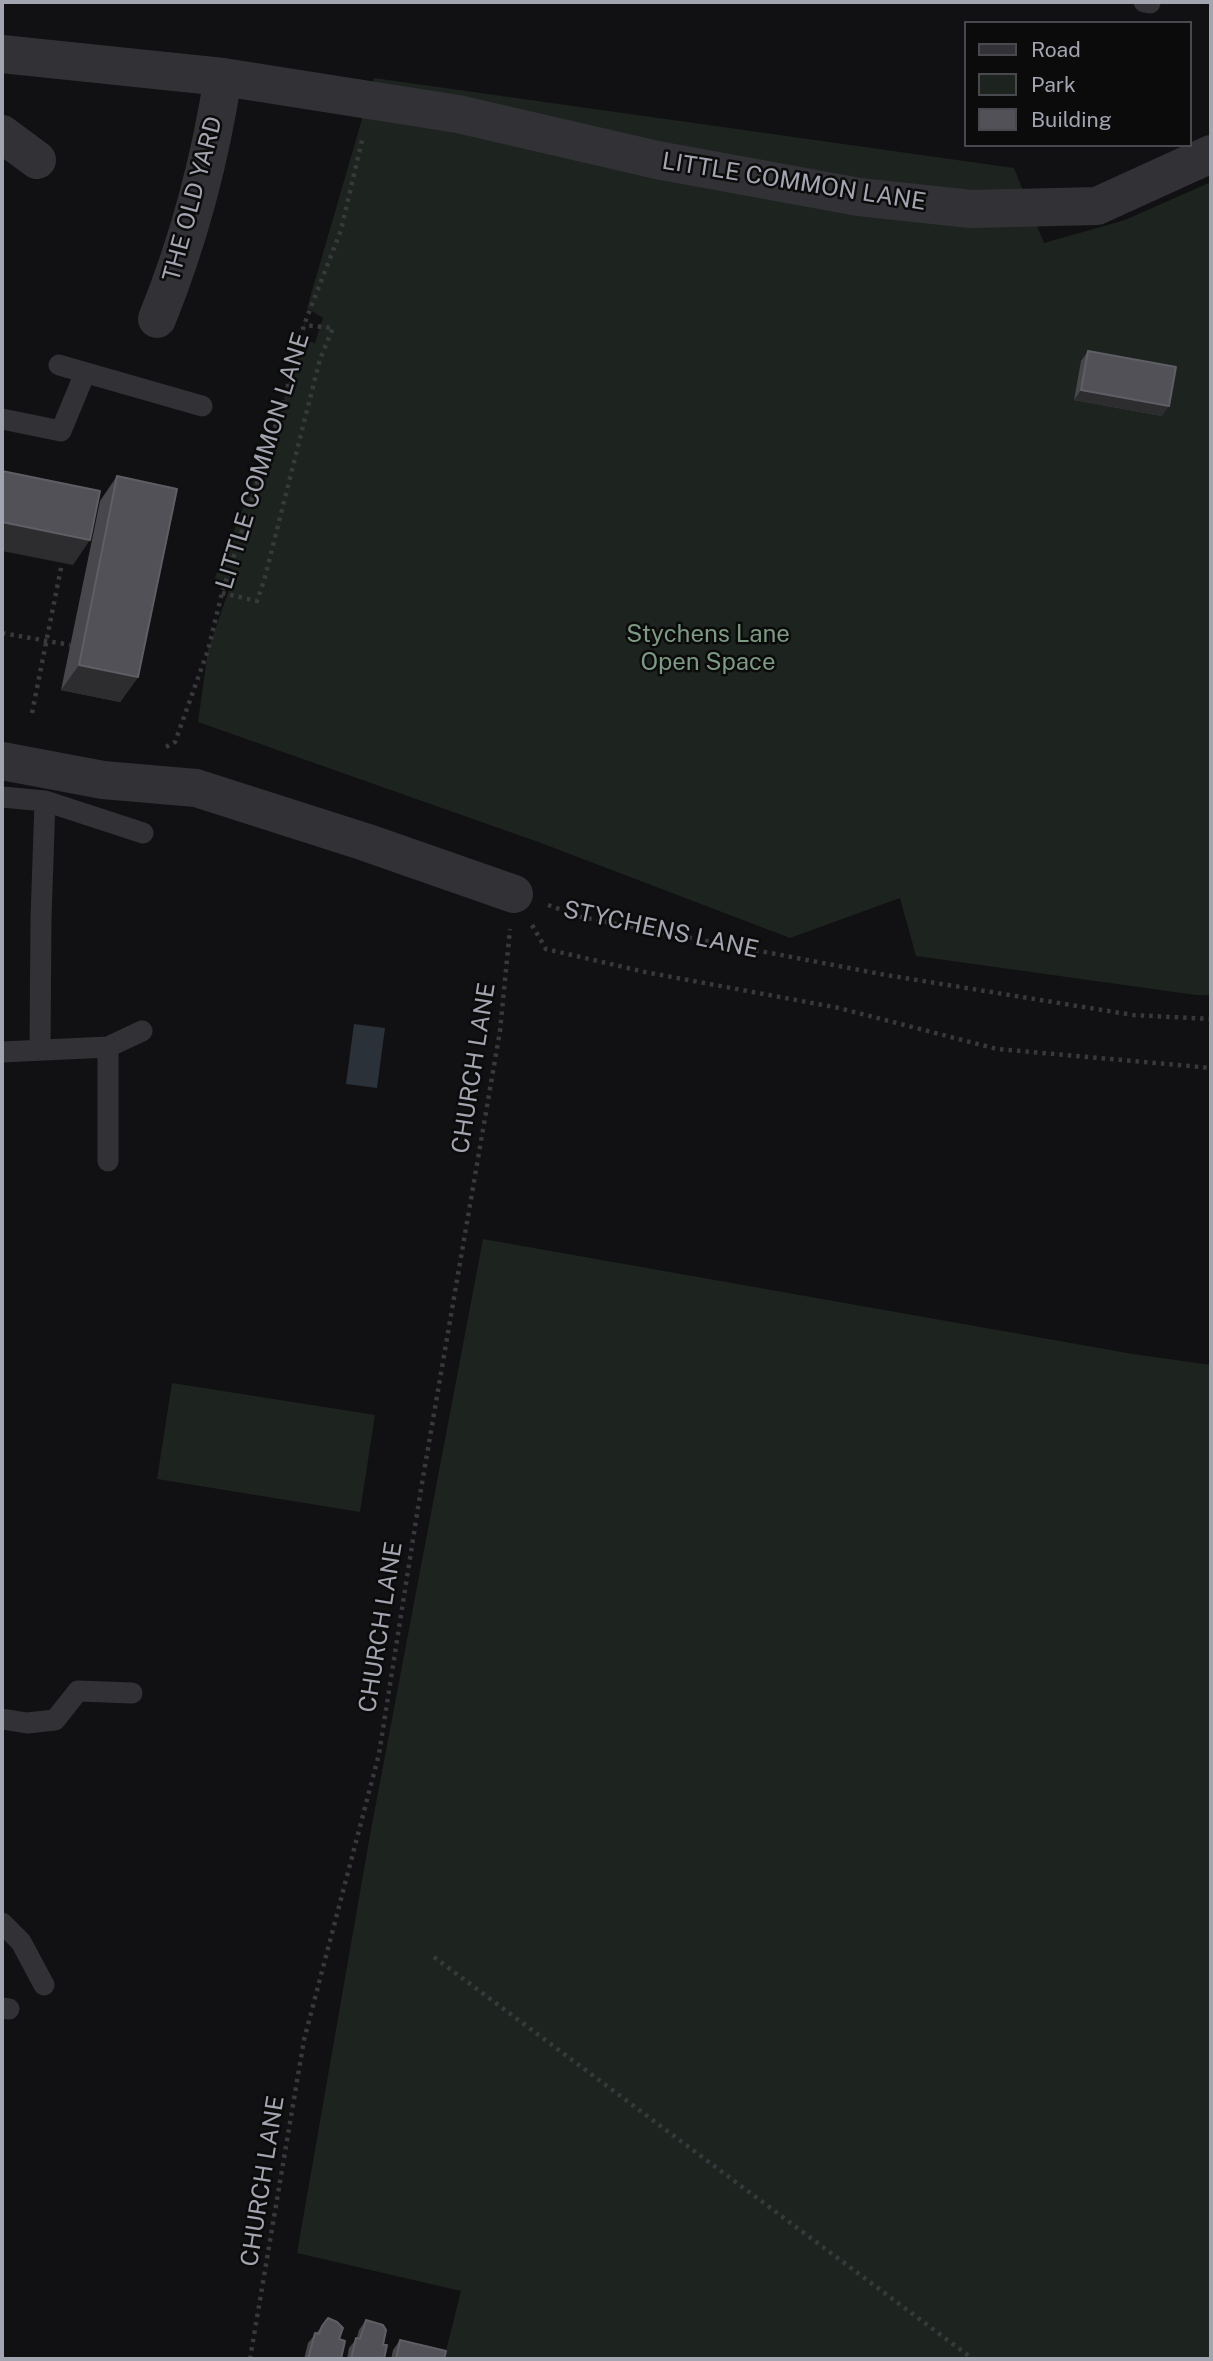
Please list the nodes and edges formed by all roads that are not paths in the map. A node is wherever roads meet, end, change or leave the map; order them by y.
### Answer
1 (2, 54) edge
2 (223, 77) junction
3 (2, 134) edge
4 (1211, 154) edge
5 (37, 160) dead end
6 (157, 319) dead end
7 (59, 365) dead end
8 (85, 373) junction
9 (202, 407) dead end
10 (2, 419) edge
11 (2, 761) edge
12 (2, 797) edge
13 (45, 800) junction
14 (144, 833) dead end
15 (514, 894) road end
16 (142, 1031) dead end
17 (108, 1048) junction
18 (40, 1050) junction
19 (2, 1052) edge
20 (108, 1161) dead end
21 (132, 1693) dead end
22 (2, 1719) edge
23 (2, 1923) edge
24 (44, 1985) dead end

1 - 2 street, LITTLE COMMON LANE
2 - 4 street, LITTLE COMMON LANE
2 - 6 street, THE OLD YARD
3 - 5 street
7 - 8 lane
8 - 9 lane
8 - 10 lane
11 - 15 street
12 - 13 lane
13 - 14 lane
13 - 18 lane
16 - 17 lane
17 - 18 lane
17 - 20 lane
18 - 19 lane
21 - 22 lane
23 - 24 lane

